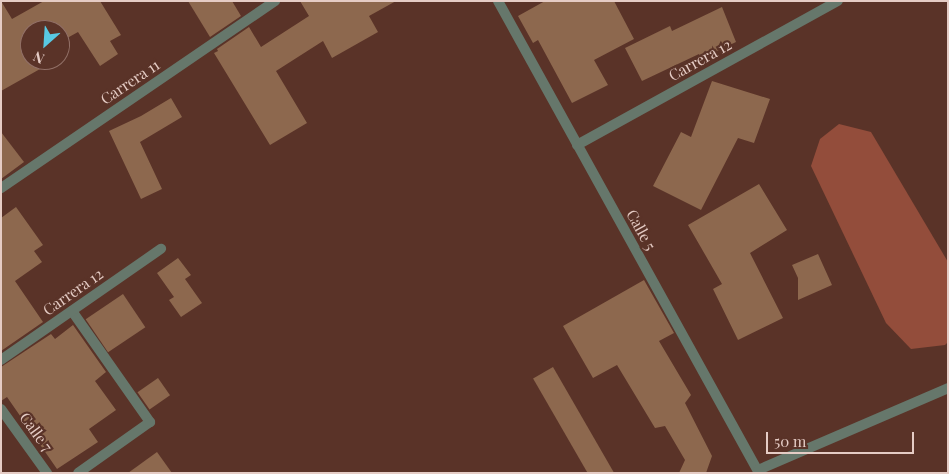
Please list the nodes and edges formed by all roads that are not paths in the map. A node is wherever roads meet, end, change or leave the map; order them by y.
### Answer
1 (275, 1) edge
2 (498, 1) edge
3 (838, 1) edge
4 (577, 145) junction
5 (1, 188) edge
6 (161, 249) dead end
7 (72, 311) junction
8 (1, 360) edge
9 (948, 388) edge
10 (1, 409) edge
11 (758, 472) edge
12 (47, 473) edge
13 (78, 473) edge

1 - 5 street, Carrera 11
2 - 4 street, Calle 5
3 - 4 street, Carrera 12
4 - 11 street, Calle 5
6 - 7 street, Carrera 12
7 - 8 street, Carrera 12
7 - 13 street
9 - 11 street
10 - 12 street, Calle 7

